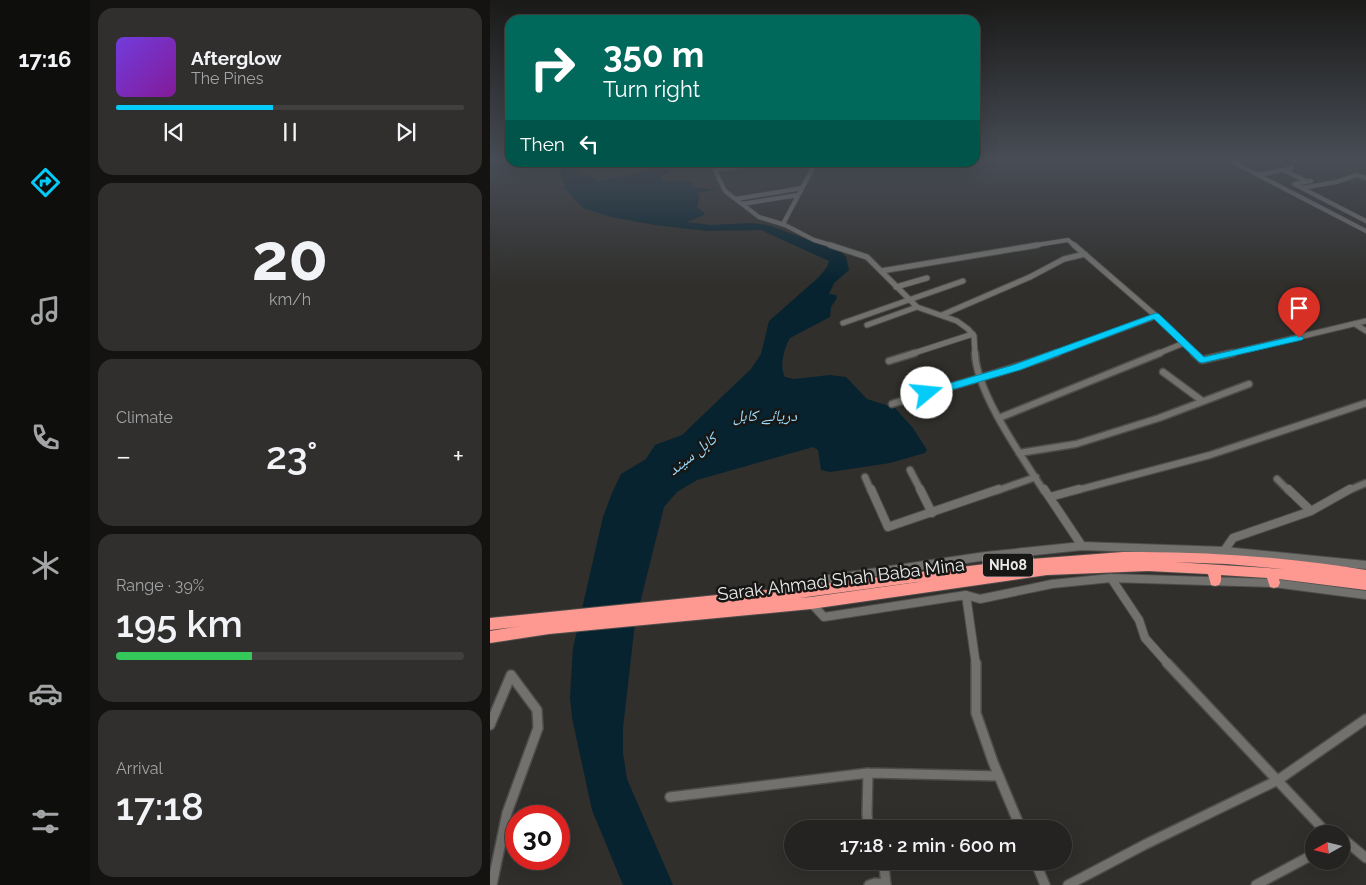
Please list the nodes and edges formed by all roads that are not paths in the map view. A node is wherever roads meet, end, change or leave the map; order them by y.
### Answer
1 (753, 202) edge
2 (794, 202) edge
3 (1311, 202) edge
4 (1330, 202) edge
5 (742, 204) joint
6 (1366, 221) edge
7 (783, 224) junction
8 (1366, 231) edge
9 (1085, 254) junction
10 (881, 271) junction
11 (927, 278) dead end
12 (963, 281) dead end
13 (896, 287) junction
14 (909, 301) junction
15 (917, 307) junction
16 (942, 315) junction
17 (1156, 316) junction
18 (1366, 321) edge
19 (843, 323) dead end
20 (1355, 324) junction
21 (867, 325) dead end
22 (1366, 331) edge
23 (973, 334) junction
24 (1184, 343) junction
25 (889, 361) dead end
26 (1163, 372) dead end
27 (978, 377) junction
28 (1248, 384) dead end
29 (1201, 400) junction
30 (1366, 403) edge
31 (892, 404) dead end
32 (999, 418) junction
33 (1019, 453) junction
34 (910, 470) dead end
35 (865, 477) dead end
36 (1036, 477) junction
37 (1278, 479) dead end
38 (1366, 483) edge
39 (1050, 497) junction
40 (1312, 511) junction
41 (932, 513) junction
42 (1082, 546) junction
43 (1224, 551) junction
44 (1196, 554) junction
45 (1366, 565) edge
46 (1215, 575) junction
47 (1366, 575) edge
48 (1111, 578) junction
49 (1273, 578) junction
50 (1366, 585) edge
51 (966, 595) junction
52 (1366, 595) edge
53 (809, 597) junction
54 (551, 622) junction
55 (490, 624) edge
56 (505, 635) junction
57 (490, 637) edge
58 (490, 641) edge
59 (1366, 719) edge
60 (490, 725) edge
61 (868, 773) junction
62 (999, 776) junction
63 (1278, 780) junction
64 (670, 796) dead end
65 (867, 820) edge
66 (1017, 820) edge
67 (1319, 825) edge
68 (1350, 845) edge
69 (1366, 858) edge
70 (1305, 859) edge
71 (884, 870) edge
72 (1039, 870) edge
73 (492, 885) edge
74 (869, 885) edge
75 (886, 885) edge
76 (1045, 885) edge
77 (1068, 885) edge
78 (1256, 885) edge

1 - 5 street
2 - 7 street
3 - 8 street
4 - 6 street
5 - 7 street
7 - 10 street
9 - 10 street
9 - 16 street
9 - 17 street
10 - 13 street
11 - 13 street
12 - 14 street
13 - 14 street
14 - 15 street
14 - 19 street
15 - 16 street
15 - 21 street
16 - 23 street
17 - 24 street
17 - 27 street
18 - 20 street
20 - 22 street
20 - 24 street
23 - 25 street
23 - 27 street
24 - 32 street
26 - 29 street
27 - 31 street
27 - 32 street
28 - 29 street
29 - 33 street
30 - 39 street
32 - 33 street
33 - 36 street
34 - 41 street
35 - 41 street
36 - 39 street
36 - 41 street
37 - 40 street
38 - 40 street
39 - 42 street
40 - 43 street
42 - 44 street
42 - 53 street
43 - 44 street
43 - 45 street
44 - 47 highway, NH08
44 - 53 highway, NH08
46 - 48 street
46 - 49 highway, Sarak Ahmad Shah Baba Mina / NH08
46 - 53 highway, Sarak Ahmad Shah Baba Mina / NH08
48 - 51 street
48 - 63 street
49 - 50 highway, Sarak Ahmad Shah Baba Mina / NH08
49 - 52 street
51 - 53 street
51 - 62 street
53 - 54 highway, Sarak Ahmad Shah Baba Mina / NH08
54 - 55 highway, NH08
54 - 56 highway, NH08
56 - 57 highway, NH08
56 - 58 highway
59 - 63 street
60 - 73 street
61 - 62 street
61 - 64 street
61 - 65 street
62 - 66 street
63 - 67 street
63 - 77 street
68 - 69 street
70 - 78 street
71 - 75 street
72 - 76 street
74 - 75 street

